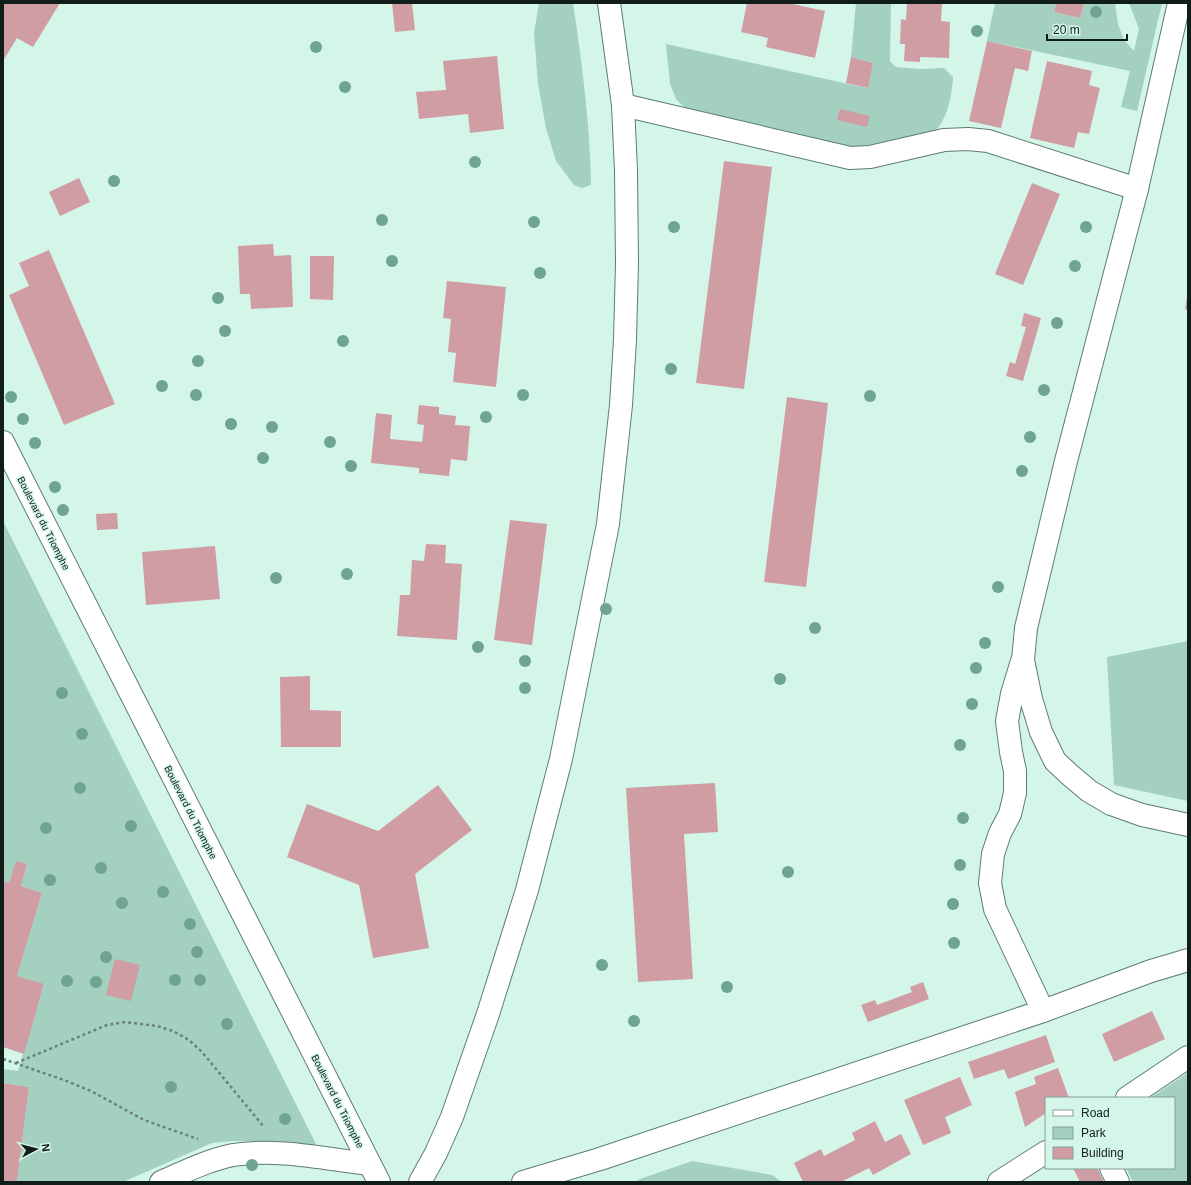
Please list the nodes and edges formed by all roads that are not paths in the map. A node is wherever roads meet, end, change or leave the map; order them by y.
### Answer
1 (609, 3) edge
2 (1179, 3) edge
3 (623, 105) junction
4 (1137, 190) junction
5 (3, 442) edge
6 (1023, 660) junction
7 (1188, 825) edge
8 (1188, 960) edge
9 (1043, 1011) junction
10 (1188, 1057) edge
11 (1128, 1097) edge
12 (1045, 1153) edge
13 (1112, 1169) edge
14 (375, 1173) edge
15 (161, 1182) edge
16 (420, 1182) edge
17 (523, 1182) edge
18 (999, 1182) edge
19 (1118, 1182) edge

1 - 3 street
2 - 4 street
3 - 4 street
3 - 16 street
4 - 6 street
5 - 14 street, Boulevard du Triomphe
6 - 7 street
6 - 9 street
8 - 9 street
9 - 17 street
10 - 11 street
12 - 18 street
13 - 19 street
14 - 15 street

